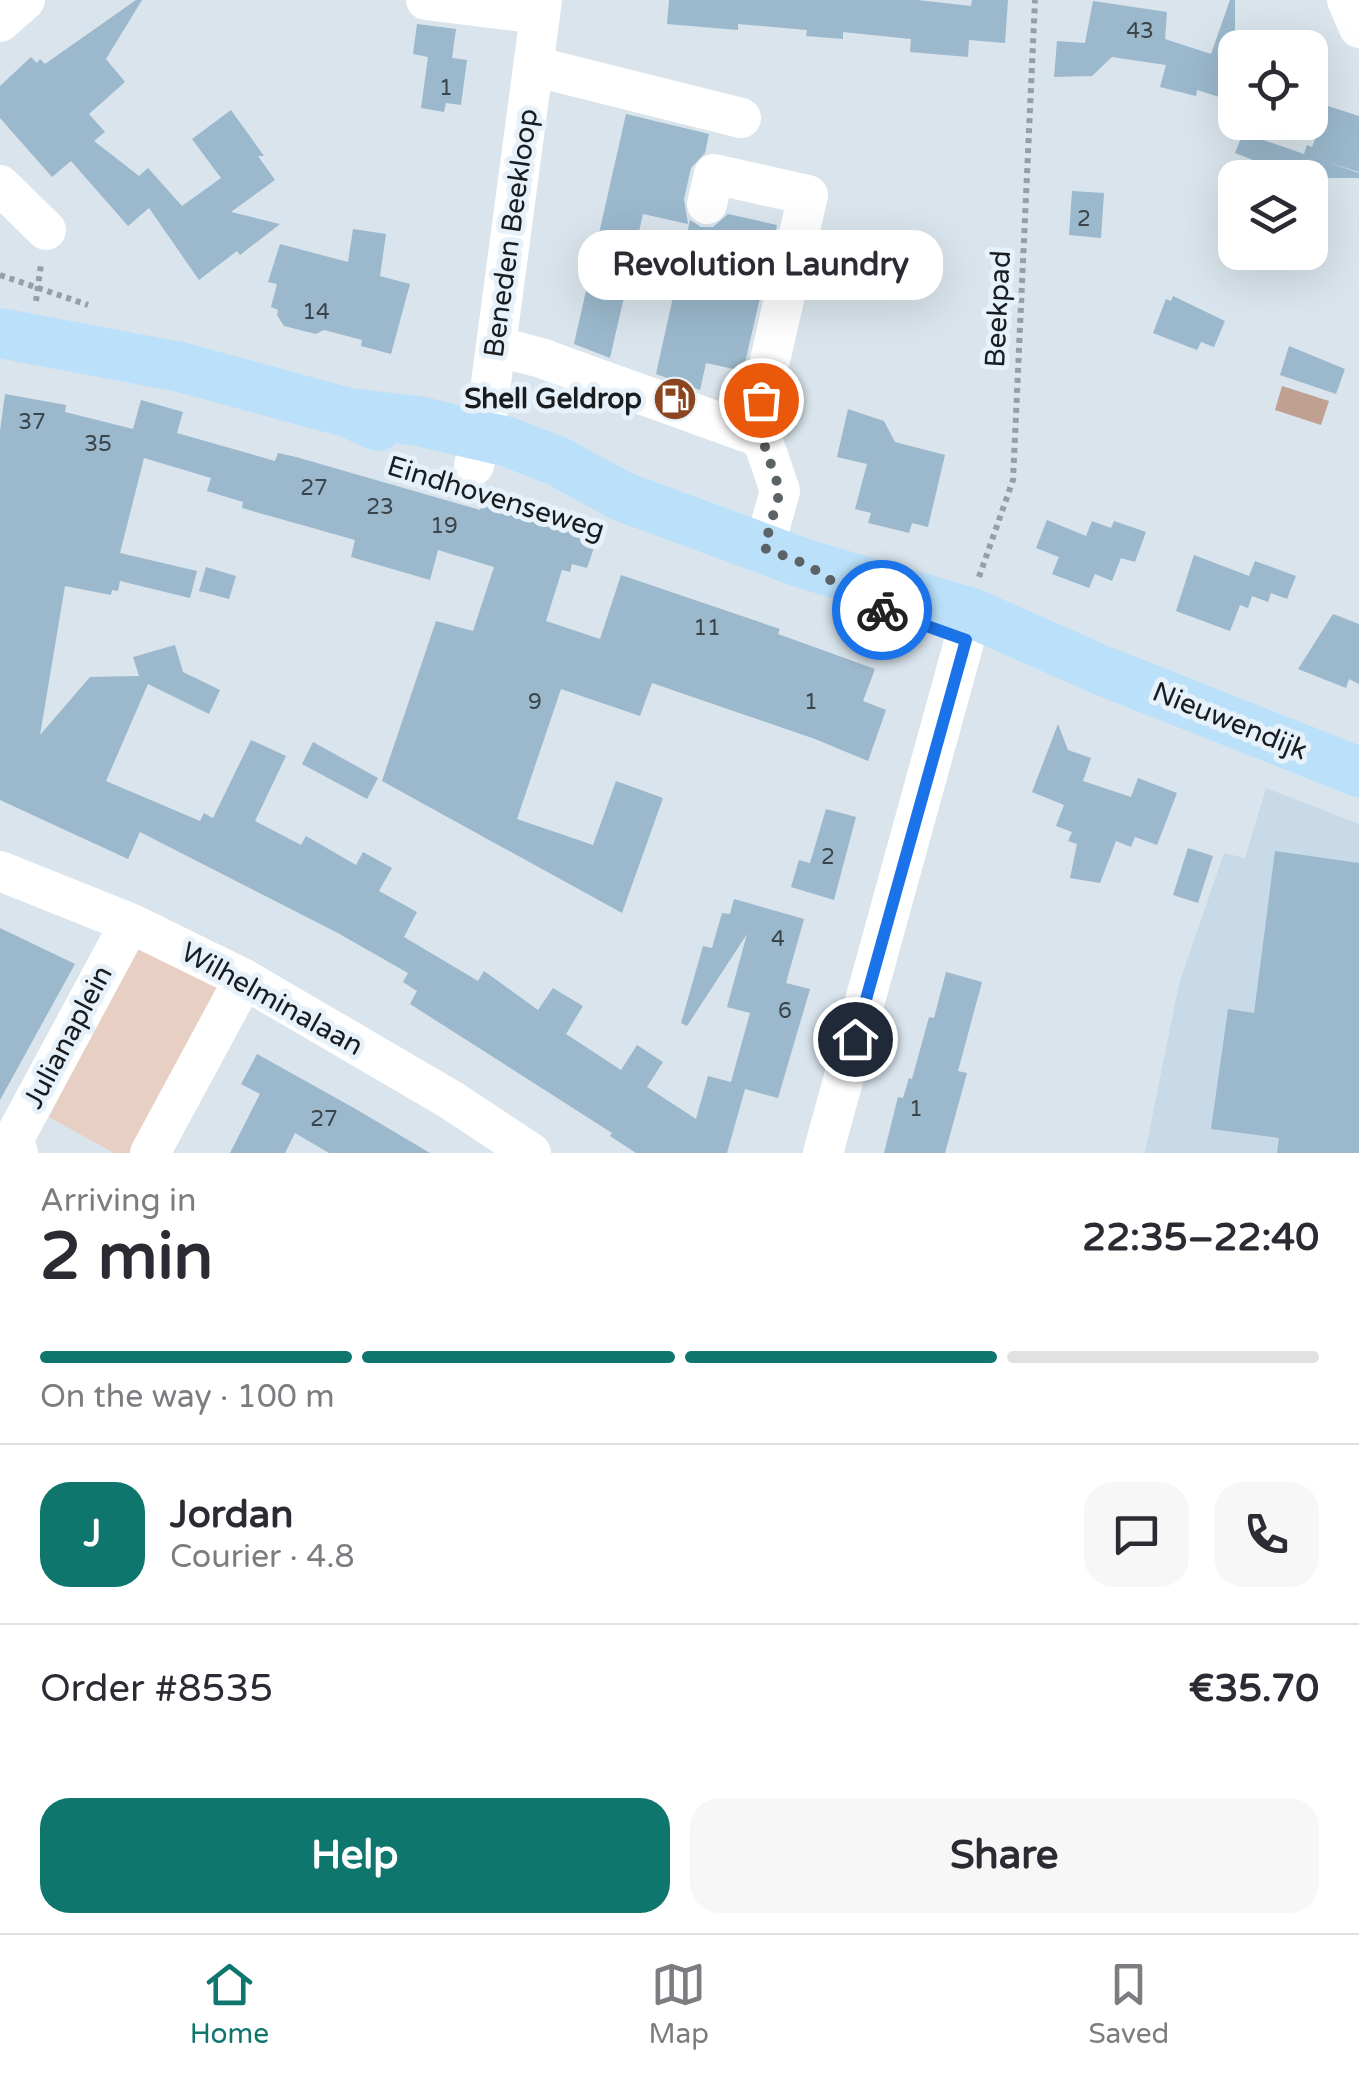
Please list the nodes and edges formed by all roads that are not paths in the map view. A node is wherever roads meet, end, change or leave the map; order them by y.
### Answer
1 (25, 0) edge
2 (426, 0) edge
3 (1347, 0) edge
4 (541, 7) edge
5 (0, 22) edge
6 (1359, 28) edge
7 (533, 66) junction
8 (741, 118) dead end
9 (0, 184) edge
10 (707, 204) dead end
11 (46, 230) dead end
12 (0, 301) edge
13 (0, 333) edge
14 (496, 346) junction
15 (180, 368) junction
16 (753, 434) junction
17 (472, 469) junction
18 (786, 556) junction
19 (969, 627) junction
20 (1359, 772) edge
21 (0, 871) edge
22 (130, 923) junction
23 (244, 979) junction
24 (17, 1152) edge
25 (8, 1153) edge
26 (150, 1153) edge
27 (531, 1153) edge
28 (823, 1153) edge

1 - 5 street
2 - 4 street
3 - 6 street
4 - 7 street, Beneden Beekloop
7 - 8 street
7 - 14 street, Beneden Beekloop
9 - 11 street
10 - 16 street
12 - 15 main road, Eindhovenseweg
13 - 15 main road, Eindhovenseweg
14 - 16 street
14 - 17 street, Beneden Beekloop
15 - 17 main road, Eindhovenseweg
16 - 18 street
17 - 18 main road, Eindhovenseweg
18 - 19 main road, Eindhovenseweg
19 - 20 main road, Nieuwendijk
19 - 28 street
21 - 22 street, Wilhelminalaan
22 - 23 street, Wilhelminalaan
22 - 24 street, Julianaplein
23 - 26 street
23 - 27 street, Wilhelminalaan
24 - 25 street

